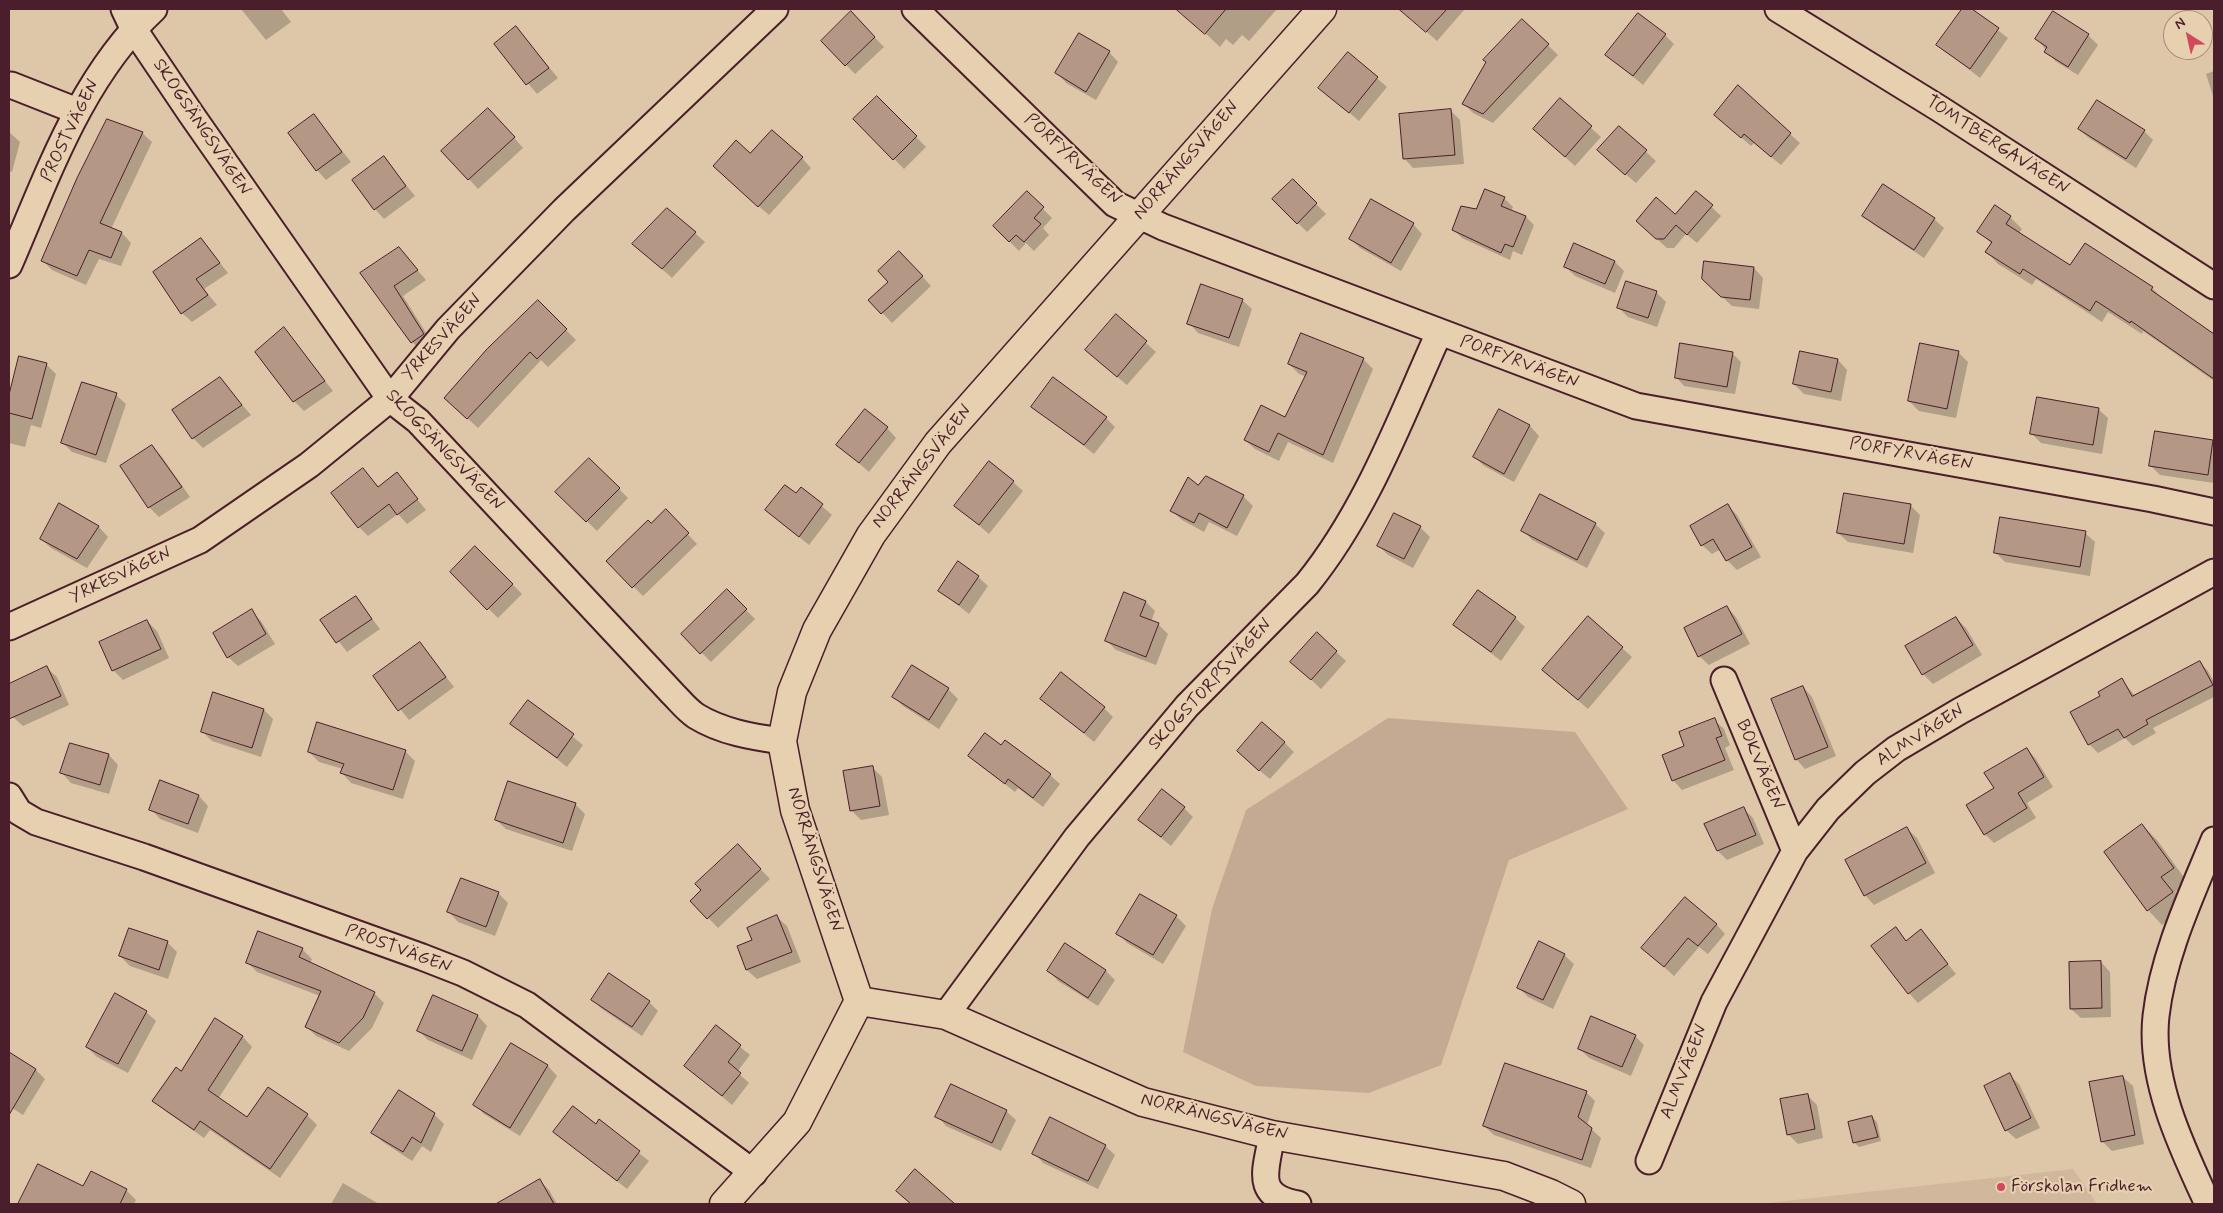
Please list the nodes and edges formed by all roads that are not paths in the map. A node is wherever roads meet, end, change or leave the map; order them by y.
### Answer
1 (154, 9) edge
2 (775, 9) edge
3 (915, 9) edge
4 (1322, 9) edge
5 (1778, 9) edge
6 (129, 18) edge
7 (11, 85) dead end
8 (77, 111) junction
9 (1138, 216) junction
10 (9, 265) edge
11 (2214, 286) edge
12 (1439, 333) junction
13 (390, 399) junction
14 (2214, 512) edge
15 (2214, 572) edge
16 (9, 627) edge
17 (1724, 680) dead end
18 (782, 741) junction
19 (9, 796) edge
20 (2214, 840) edge
21 (1795, 851) junction
22 (859, 1001) junction
23 (946, 1015) junction
24 (1272, 1135) junction
25 (1649, 1161) dead end
26 (754, 1173) junction
27 (724, 1204) edge
28 (1298, 1204) edge
29 (1570, 1204) edge
30 (2208, 1204) edge

1 - 6 street, PROSTVÄGEN
2 - 13 street, YRKESVÄGEN
3 - 9 street, PORFYRVÄGEN
4 - 9 street, NORRÄNGSVÄGEN
5 - 11 street, TOMTBERGAVÄGEN
6 - 8 street, PROSTVÄGEN
6 - 13 street, SKOGSÄNGSVÄGEN
7 - 8 street
8 - 10 street, PROSTVÄGEN
9 - 12 street, PORFYRVÄGEN
9 - 18 street, NORRÄNGSVÄGEN
12 - 14 street, PORFYRVÄGEN
12 - 23 street, SKOGSTORPSVÄGEN
13 - 16 street, YRKESVÄGEN
13 - 18 street, SKOGSÄNGSVÄGEN
15 - 21 street, ALMVÄGEN
17 - 21 street, BOKVÄGEN
18 - 22 street, NORRÄNGSVÄGEN
19 - 26 street, PROSTVÄGEN
20 - 30 street
21 - 25 street, ALMVÄGEN
22 - 23 street, NORRÄNGSVÄGEN
22 - 26 street
23 - 24 street, NORRÄNGSVÄGEN
24 - 28 street
24 - 29 street, NORRÄNGSVÄGEN
26 - 27 street

